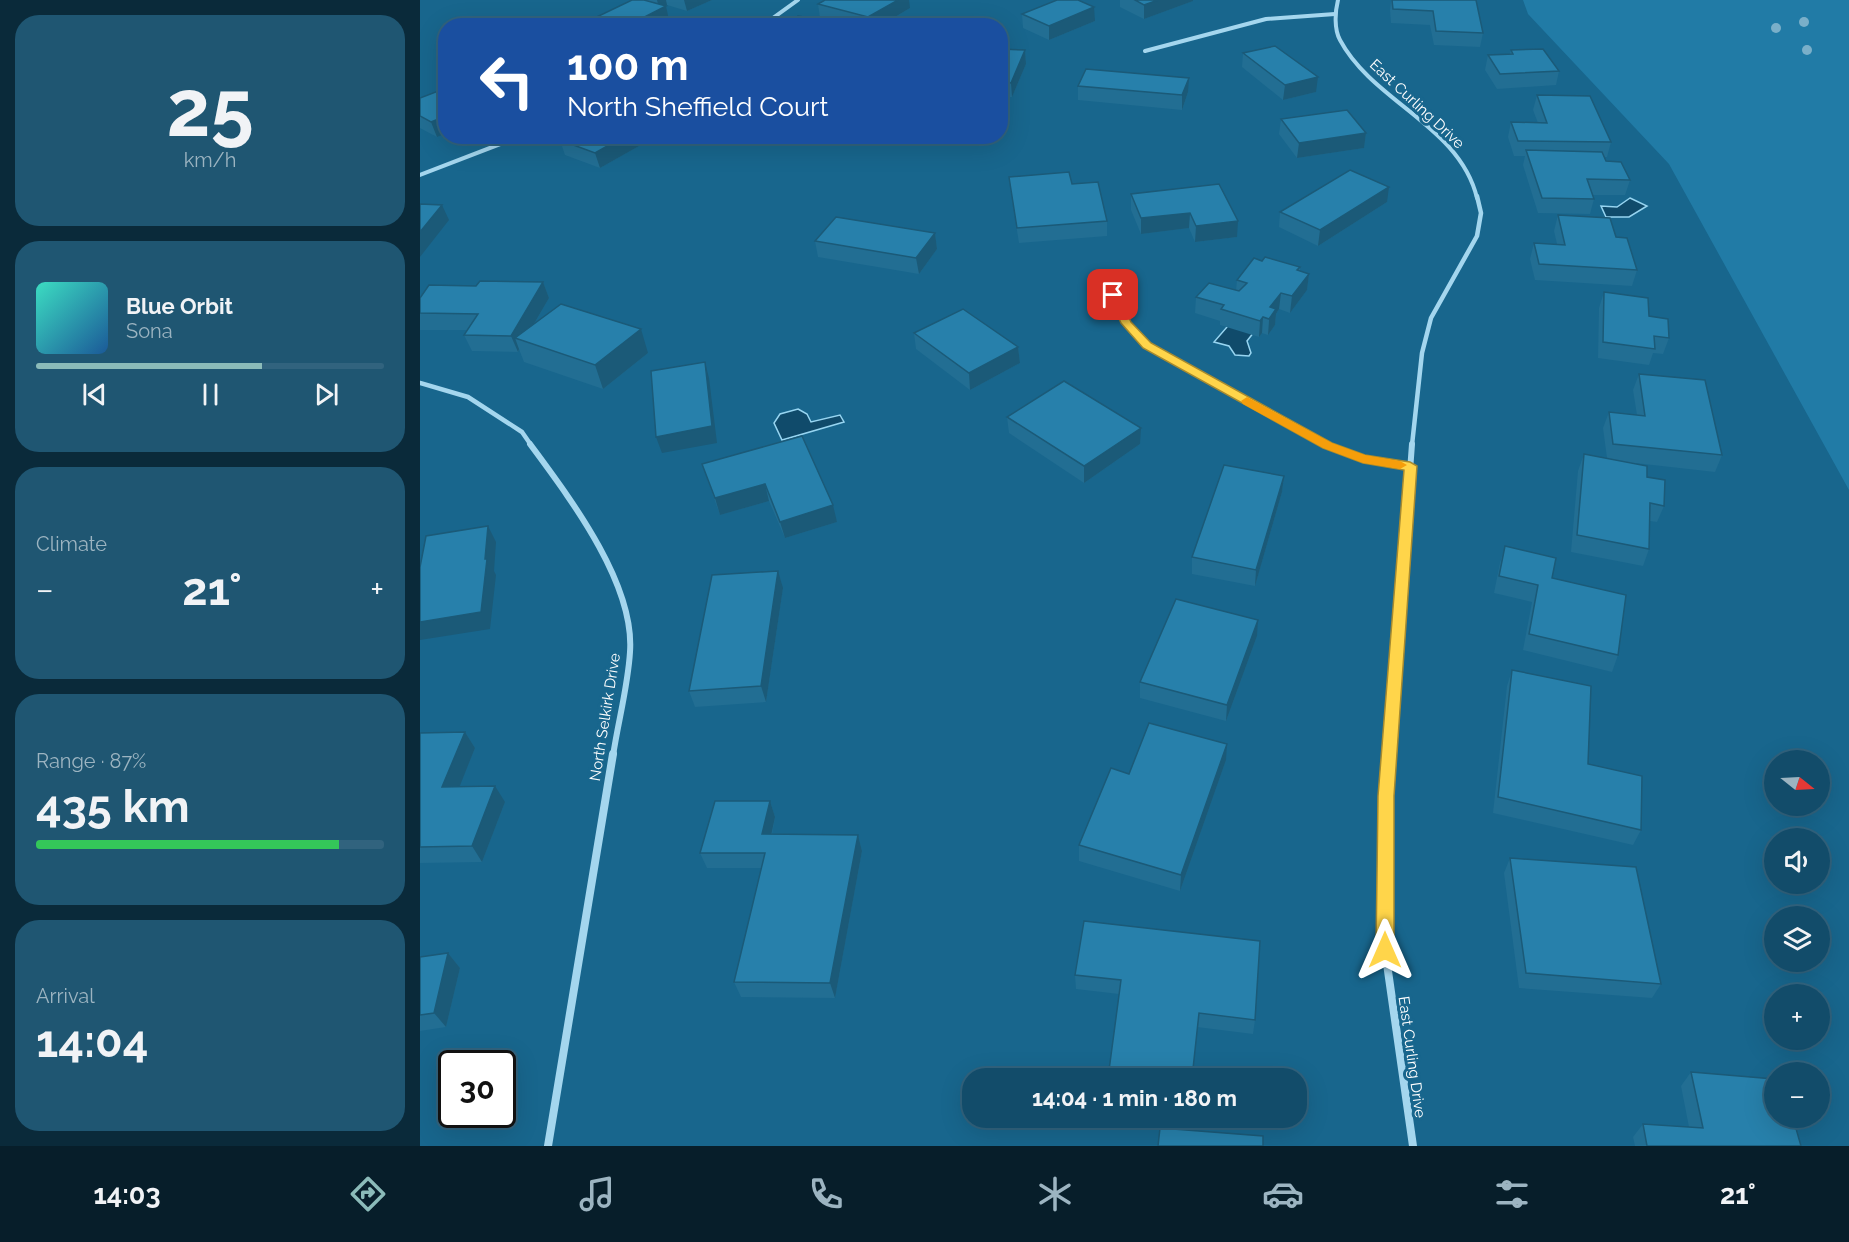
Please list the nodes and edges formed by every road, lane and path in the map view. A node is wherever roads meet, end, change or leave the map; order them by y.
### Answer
1 (798, 0) edge
2 (1338, 0) edge
3 (1335, 14) junction
4 (773, 18) edge
5 (1145, 51) dead end
6 (500, 144) edge
7 (420, 175) edge
8 (1113, 295) dead end
9 (420, 383) edge
10 (1410, 466) junction
11 (548, 1146) edge
12 (1413, 1146) edge

1 - 4 street
2 - 3 street, East Curling Drive
3 - 5 street
3 - 10 street, East Curling Drive
6 - 7 street
8 - 10 street
9 - 11 street, North Selkirk Drive
10 - 12 street, East Curling Drive

